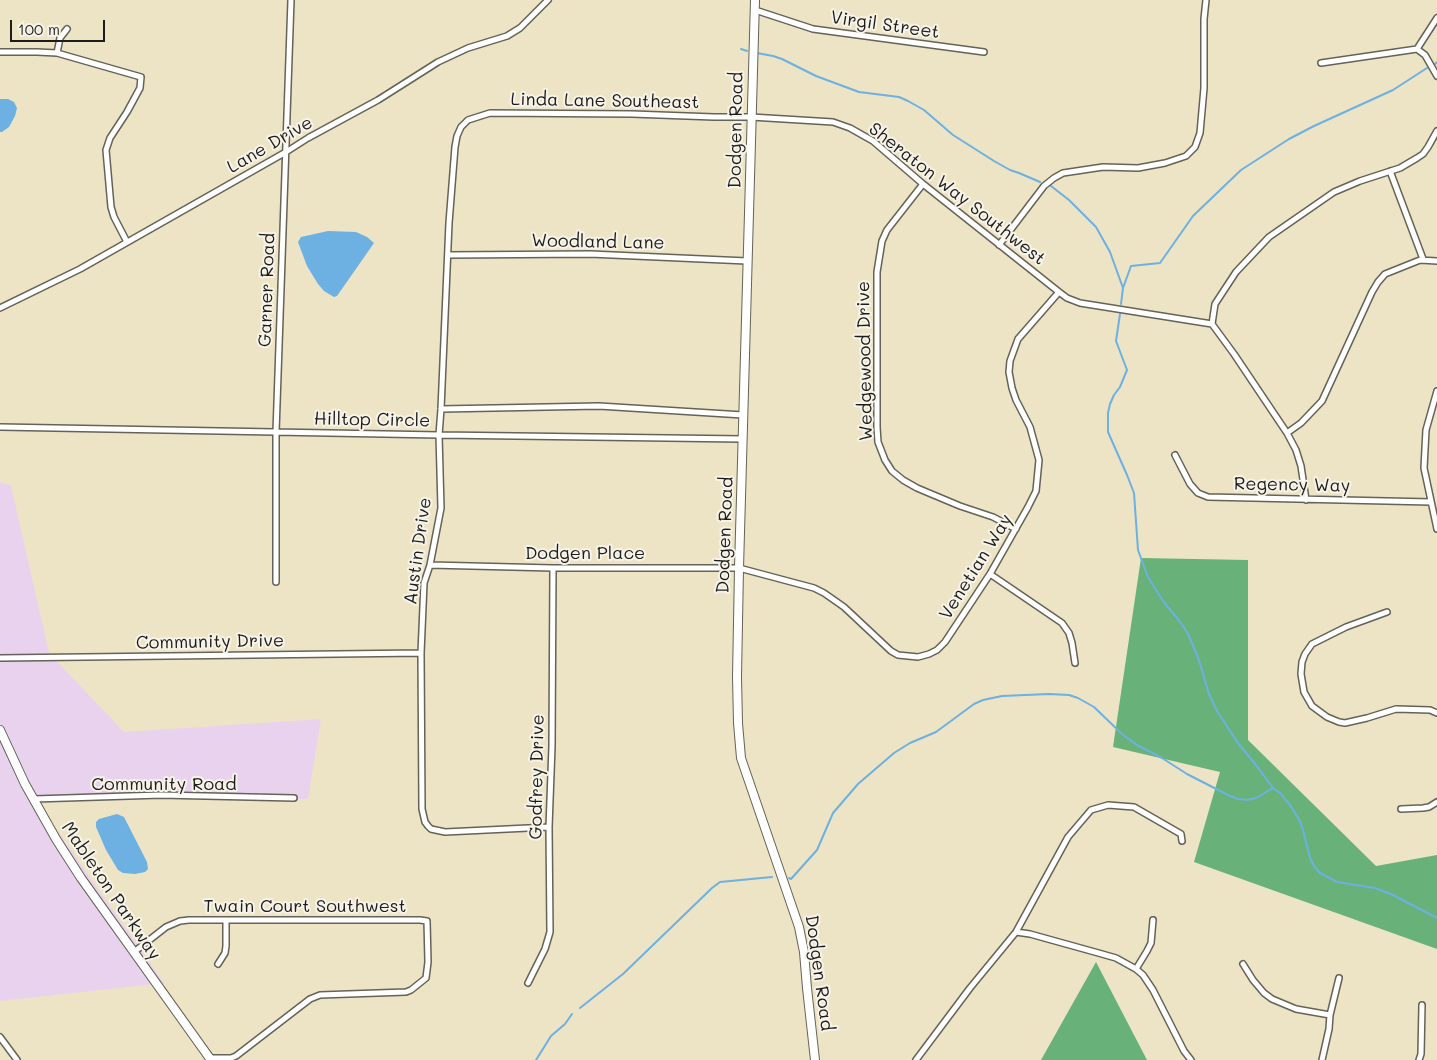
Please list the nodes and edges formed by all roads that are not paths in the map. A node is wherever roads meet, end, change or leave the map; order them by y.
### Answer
1 (291, 0) edge
2 (548, 0) edge
3 (755, 0) edge
4 (1206, 0) edge
5 (755, 10) junction
6 (1437, 18) edge
7 (67, 28) dead end
8 (1417, 48) junction
9 (0, 52) edge
10 (984, 52) dead end
11 (56, 53) junction
12 (1321, 62) dead end
13 (1437, 76) edge
14 (751, 117) junction
15 (461, 127) joint
16 (1437, 131) edge
17 (286, 152) junction
18 (1390, 171) junction
19 (923, 184) junction
20 (127, 242) junction
21 (999, 245) junction
22 (448, 255) junction
23 (1424, 259) junction
24 (747, 261) junction
25 (1437, 261) edge
26 (1059, 292) junction
27 (0, 308) edge
28 (1212, 324) junction
29 (1437, 391) edge
30 (441, 409) junction
31 (743, 415) junction
32 (0, 427) edge
33 (276, 432) junction
34 (1287, 433) junction
35 (439, 435) junction
36 (743, 439) junction
37 (1174, 456) dead end
38 (1306, 500) junction
39 (1430, 502) junction
40 (1016, 529) junction
41 (1437, 529) edge
42 (430, 565) junction
43 (553, 568) junction
44 (739, 568) junction
45 (990, 574) junction
46 (276, 582) dead end
47 (1387, 612) dead end
48 (421, 653) junction
49 (0, 658) edge
50 (1075, 663) dead end
51 (1437, 713) edge
52 (1, 737) edge
53 (294, 798) dead end
54 (34, 799) junction
55 (1437, 802) edge
56 (1401, 809) dead end
57 (550, 827) junction
58 (1182, 840) dead end
59 (1153, 920) dead end
60 (226, 921) junction
61 (1016, 932) junction
62 (134, 952) junction
63 (218, 964) dead end
64 (1243, 964) dead end
65 (1136, 969) junction
66 (1339, 978) dead end
67 (528, 983) dead end
68 (1422, 1005) dead end
69 (1330, 1014) junction
70 (0, 1037) edge
71 (211, 1059) edge
72 (16, 1060) edge
73 (816, 1060) edge
74 (916, 1060) edge
75 (1191, 1060) edge
76 (1322, 1060) edge
77 (1419, 1060) edge

1 - 17 street, Garner Road
2 - 17 street, Lane Drive
3 - 5 street, Dodgen Road
4 - 21 street
5 - 10 street, Virgil Street
5 - 14 street, Dodgen Road
6 - 8 street
7 - 11 street
8 - 12 street
8 - 13 street
9 - 11 street
11 - 20 street
14 - 15 street, Linda Lane Southeast
14 - 19 street, Sheraton Way Southwest
14 - 24 street, Dodgen Road
15 - 22 street, Austin Drive
16 - 18 street
17 - 20 street, Lane Drive
17 - 33 street, Garner Road
18 - 23 street
18 - 28 street
19 - 21 street, Sheraton Way Southwest
19 - 40 street, Wedgewood Drive
20 - 27 street, Lane Drive
21 - 26 street, Sheraton Way Southwest
22 - 24 street, Woodland Lane
22 - 30 street, Austin Drive
23 - 25 street
23 - 34 street
24 - 31 street, Dodgen Road
26 - 28 street, Sheraton Way Southwest
26 - 40 street, Venetian Way
28 - 34 street
29 - 39 street
30 - 31 street
30 - 35 street, Austin Drive
31 - 36 street, Dodgen Road
32 - 33 street, Hilltop Circle
33 - 35 street, Hilltop Circle
33 - 46 street, Garner Road
34 - 38 street
35 - 36 street, Hilltop Circle
35 - 42 street, Austin Drive
36 - 44 street, Dodgen Road
37 - 38 street, Regency Way
38 - 39 street, Regency Way
39 - 41 street
40 - 45 street, Venetian Way
42 - 43 street, Dodgen Place
42 - 48 street, Austin Drive
43 - 44 street, Dodgen Place
43 - 57 street, Godfrey Drive
44 - 45 street, Venetian Way
44 - 73 street, Dodgen Road
45 - 50 street
47 - 51 street
48 - 49 street, Community Drive
48 - 57 street, Austin Drive
52 - 54 street, Mableton Parkway
53 - 54 street, Community Road
54 - 62 street, Mableton Parkway
55 - 56 street
57 - 67 street, Godfrey Drive
58 - 61 street
59 - 65 street
60 - 62 street, Twain Court Southwest
60 - 63 street
60 - 71 street, Twain Court Southwest
61 - 65 street
61 - 74 street
62 - 71 street, Mableton Parkway
64 - 69 street
65 - 75 street
66 - 69 street
68 - 77 street
69 - 76 street
70 - 72 street

